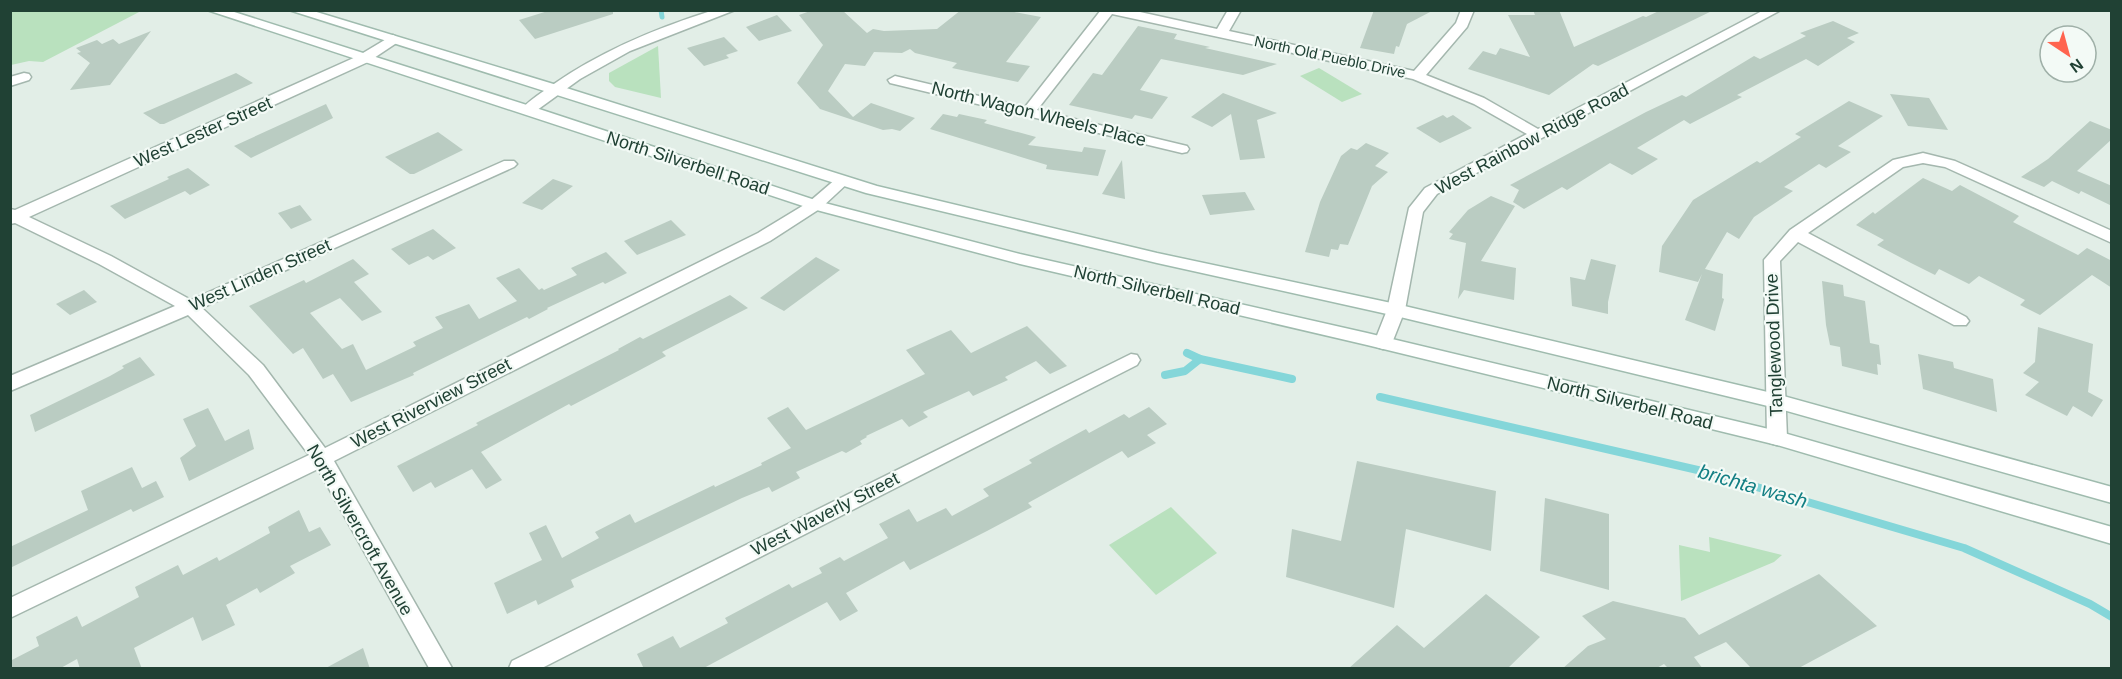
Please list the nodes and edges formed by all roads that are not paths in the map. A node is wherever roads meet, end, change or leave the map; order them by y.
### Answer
1 (213, 10) edge
2 (296, 10) edge
3 (729, 10) edge
4 (1110, 10) edge
5 (1236, 10) edge
6 (1468, 10) edge
7 (1776, 10) edge
8 (1221, 33) junction
9 (393, 39) junction
10 (363, 59) junction
11 (1417, 76) junction
12 (896, 80) dead end
13 (555, 89) junction
14 (528, 110) junction
15 (1028, 112) junction
16 (1539, 135) junction
17 (1182, 149) dead end
18 (509, 164) dead end
19 (842, 181) junction
20 (815, 205) junction
21 (12, 217) edge
22 (1796, 234) junction
23 (2112, 238) edge
24 (190, 307) junction
25 (1396, 310) junction
26 (1960, 321) dead end
27 (1383, 343) junction
28 (1131, 360) dead end
29 (10, 384) edge
30 (1776, 401) junction
31 (1777, 438) junction
32 (322, 458) junction
33 (2112, 495) edge
34 (2112, 536) edge
35 (10, 609) edge
36 (441, 669) edge
37 (520, 669) edge

1 - 10 street, North Silverbell Road
2 - 9 street, North Silverbell Road
3 - 13 street
4 - 8 street, North Old Pueblo Drive
4 - 15 street
5 - 8 street
6 - 11 street
7 - 16 street, West Rainbow Ridge Road
8 - 11 street, North Old Pueblo Drive
9 - 10 street, West Lester Street
9 - 13 street, North Silverbell Road
10 - 14 street, North Silverbell Road
10 - 21 street, West Lester Street
11 - 16 street, North Old Pueblo Drive
12 - 15 street, North Wagon Wheels Place
13 - 14 street
13 - 19 street, North Silverbell Road
14 - 20 street, North Silverbell Road
15 - 17 street, North Wagon Wheels Place
16 - 25 street, West Rainbow Ridge Road
18 - 24 street, West Linden Street
19 - 20 street, West Riverview Street
19 - 25 street, North Silverbell Road
20 - 27 street, North Silverbell Road
20 - 32 street, West Riverview Street
21 - 24 street, North Silvercroft Avenue
22 - 23 street, Tanglewood Drive
22 - 26 street
22 - 30 street, Tanglewood Drive
24 - 29 street, West Linden Street
24 - 32 street, North Silvercroft Avenue
25 - 27 street, West Rainbow Ridge Road
25 - 30 street, North Silverbell Road
27 - 31 street, North Silverbell Road
28 - 37 street, West Waverly Street
30 - 31 street, Tanglewood Drive
30 - 33 street, North Silverbell Road
31 - 34 street, North Silverbell Road
32 - 35 street, West Riverview Street
32 - 36 street, North Silvercroft Avenue

